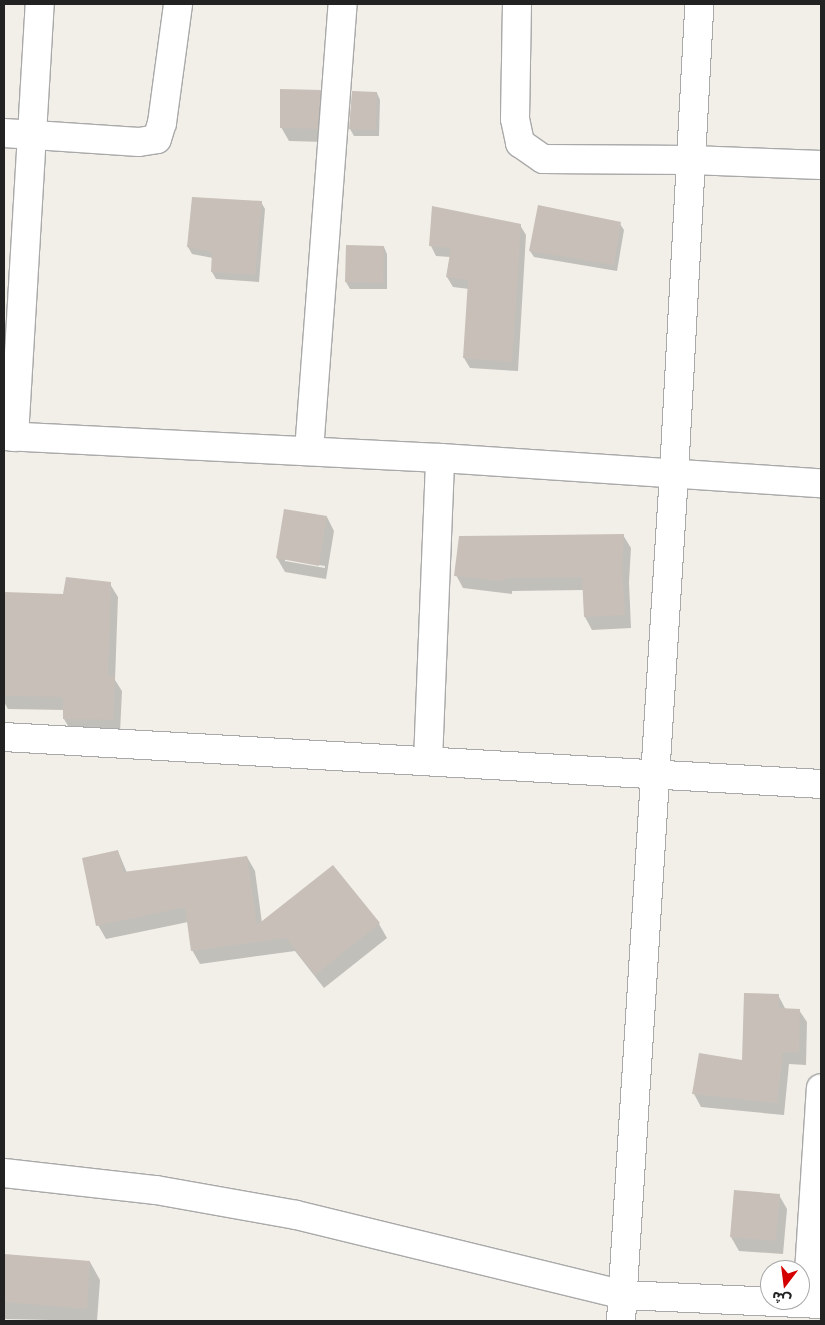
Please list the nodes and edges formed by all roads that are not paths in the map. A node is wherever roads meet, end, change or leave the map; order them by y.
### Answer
1 (40, 4) edge
2 (178, 4) edge
3 (343, 4) edge
4 (516, 4) edge
5 (699, 4) edge
6 (4, 133) edge
7 (32, 136) junction
8 (691, 160) junction
9 (821, 166) edge
10 (9, 437) edge
11 (309, 452) junction
12 (440, 458) junction
13 (674, 473) junction
14 (821, 483) edge
15 (4, 737) edge
16 (428, 761) junction
17 (656, 775) junction
18 (821, 784) edge
19 (821, 1088) edge
20 (4, 1173) edge
21 (814, 1304) edge
22 (622, 1308) edge

1 - 7 street
2 - 7 street
3 - 11 street
4 - 8 street
5 - 8 street
6 - 7 street
7 - 10 street
8 - 9 street
8 - 13 street
10 - 11 street
11 - 12 street
12 - 13 street
12 - 16 street
13 - 14 street
13 - 17 street
15 - 16 street
16 - 17 street
17 - 18 street
17 - 22 street
19 - 21 street
20 - 22 street
21 - 22 street

